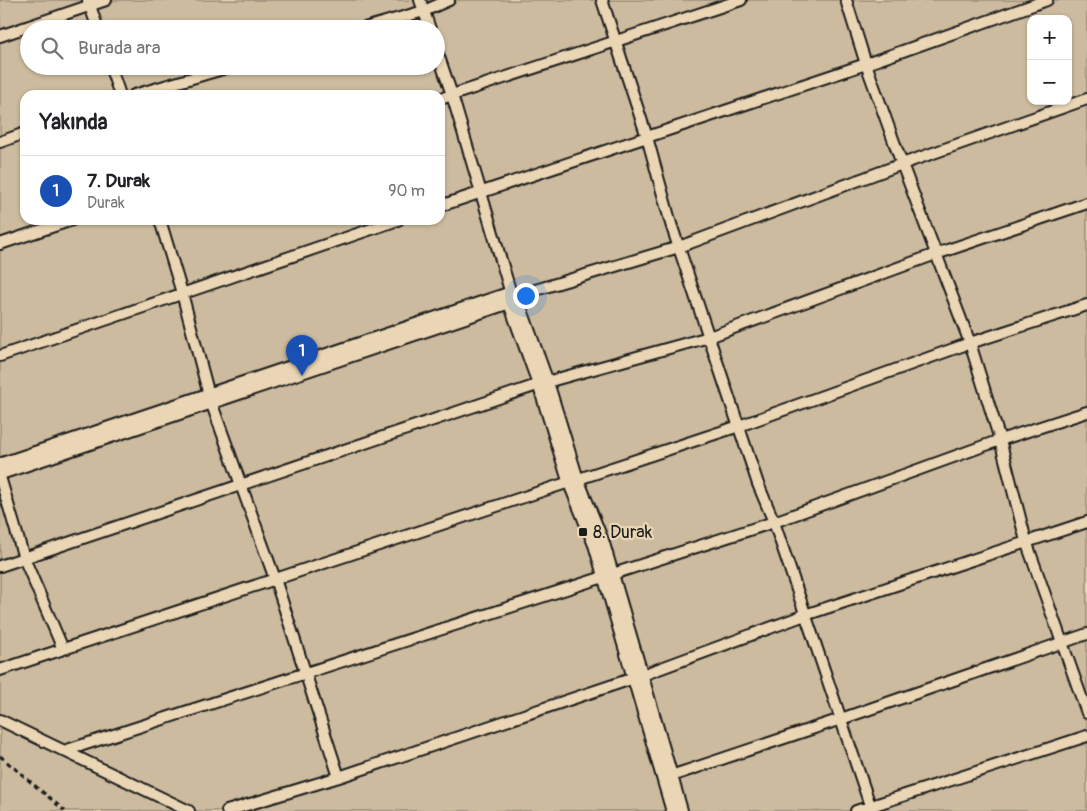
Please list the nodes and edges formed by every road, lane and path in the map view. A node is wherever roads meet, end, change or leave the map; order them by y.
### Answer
1 (106, 0) edge
2 (420, 0) edge
3 (449, 0) edge
4 (602, 0) edge
5 (740, 0) edge
6 (846, 0) edge
7 (1047, 0) edge
8 (89, 2) edge
9 (424, 10) junction
10 (42, 20) edge
11 (95, 20) edge
12 (391, 20) edge
13 (427, 20) edge
14 (20, 28) edge
15 (0, 36) edge
16 (615, 40) junction
17 (866, 64) junction
18 (445, 74) edge
19 (113, 75) edge
20 (202, 75) edge
21 (118, 90) edge
22 (151, 90) edge
23 (452, 95) junction
24 (445, 97) edge
25 (1087, 99) edge
26 (20, 135) edge
27 (647, 138) junction
28 (0, 142) edge
29 (902, 164) junction
30 (480, 192) junction
31 (1087, 202) edge
32 (445, 204) edge
33 (57, 225) edge
34 (162, 225) edge
35 (383, 225) edge
36 (0, 244) edge
37 (679, 247) junction
38 (936, 254) junction
39 (182, 293) junction
40 (512, 297) junction
41 (1087, 305) edge
42 (709, 337) junction
43 (970, 343) junction
44 (0, 356) edge
45 (543, 383) junction
46 (210, 399) junction
47 (1087, 412) edge
48 (739, 426) junction
49 (1000, 440) junction
50 (0, 469) edge
51 (0, 477) edge
52 (573, 480) junction
53 (242, 485) junction
54 (774, 522) junction
55 (1087, 522) edge
56 (1026, 541) junction
57 (24, 558) junction
58 (0, 566) edge
59 (609, 576) junction
60 (275, 579) junction
61 (804, 615) junction
62 (1087, 634) edge
63 (1062, 642) junction
64 (63, 649) junction
65 (0, 670) edge
66 (306, 674) junction
67 (637, 677) junction
68 (1087, 713) edge
69 (0, 720) edge
70 (841, 720) junction
71 (1087, 736) edge
72 (64, 751) junction
73 (0, 756) edge
74 (339, 776) junction
75 (668, 777) junction
76 (871, 809) edge
77 (65, 811) edge
78 (189, 811) edge
79 (227, 811) edge
80 (678, 811) edge
81 (856, 811) edge

1 - 8 lane
2 - 9 lane
3 - 9 lane
4 - 16 lane
5 - 16 lane
6 - 17 lane
7 - 17 lane
8 - 10 lane
8 - 11 lane
9 - 12 lane
9 - 13 lane
14 - 15 lane
16 - 23 lane
16 - 27 lane
17 - 27 lane
17 - 29 lane
18 - 23 lane
19 - 21 lane
20 - 22 lane
23 - 24 lane
23 - 30 lane
25 - 29 lane
26 - 28 lane
27 - 30 lane
27 - 37 lane
29 - 37 lane
29 - 38 lane
30 - 32 lane
30 - 40 lane
31 - 38 lane
33 - 36 lane
34 - 39 lane
35 - 39 lane
37 - 40 lane
37 - 42 lane
38 - 42 lane
38 - 43 lane
39 - 44 lane
39 - 46 lane
40 - 45 street
40 - 46 street
41 - 43 lane
42 - 45 lane
42 - 48 lane
43 - 48 lane
43 - 49 lane
45 - 52 street
45 - 53 lane
46 - 50 street
46 - 53 lane
47 - 49 lane
48 - 52 lane
48 - 54 lane
49 - 54 lane
49 - 56 lane
51 - 57 lane
52 - 59 street
52 - 60 lane
53 - 57 lane
53 - 60 lane
54 - 59 lane
54 - 61 lane
55 - 56 lane
56 - 61 lane
56 - 63 lane
57 - 58 lane
57 - 64 lane
59 - 66 lane
59 - 67 street
60 - 64 lane
60 - 66 lane
61 - 67 lane
61 - 70 lane
62 - 63 lane
63 - 68 lane
63 - 70 lane
64 - 65 lane
66 - 72 lane
66 - 74 lane
67 - 74 lane
67 - 75 street
69 - 72 lane
70 - 75 lane
70 - 76 lane
71 - 76 lane
72 - 78 lane
73 - 77 path
74 - 79 lane
75 - 80 street
76 - 81 lane

